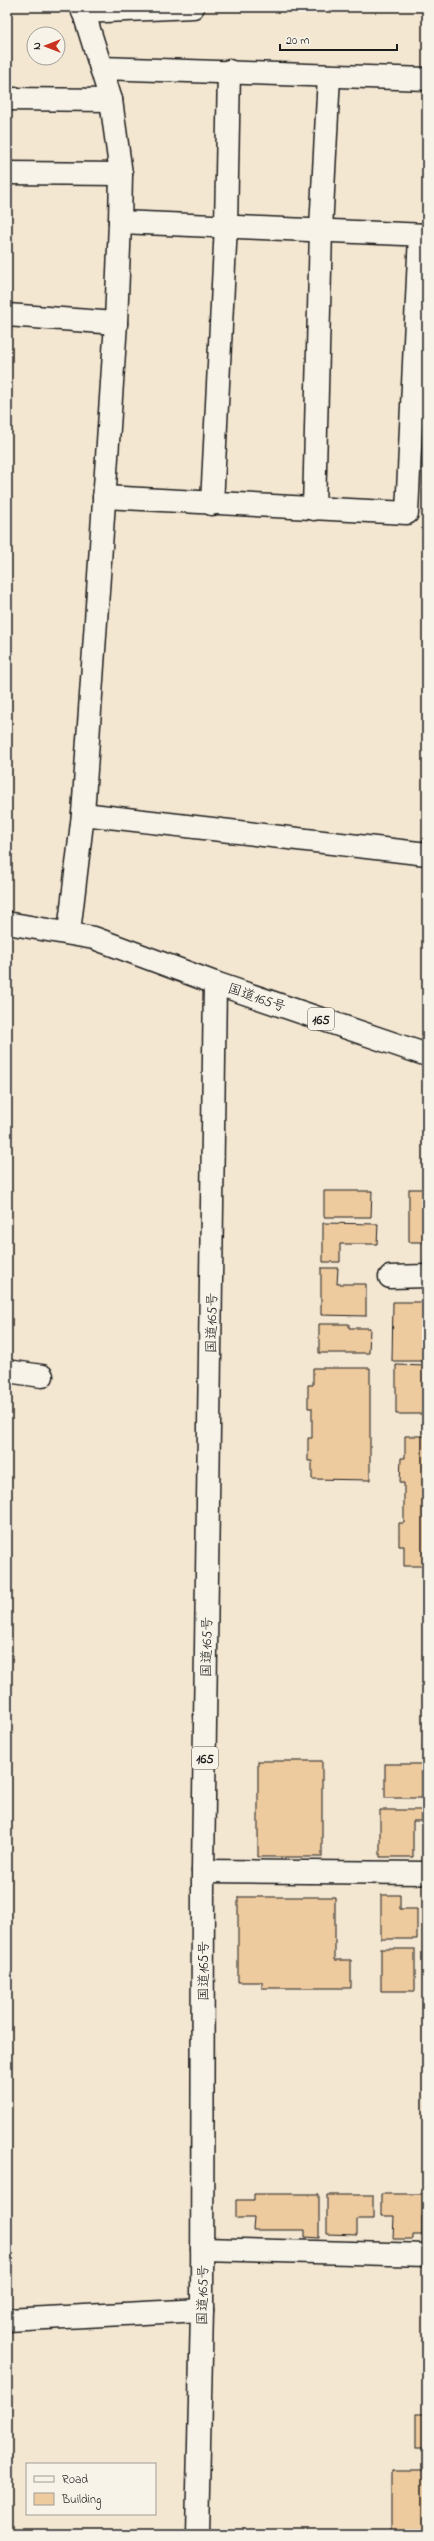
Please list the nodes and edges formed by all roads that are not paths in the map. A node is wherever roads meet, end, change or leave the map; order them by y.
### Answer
1 (193, 7) edge
2 (82, 9) edge
3 (101, 68) junction
4 (229, 71) junction
5 (329, 76) junction
6 (427, 79) edge
7 (7, 99) edge
8 (111, 100) junction
9 (7, 172) edge
10 (121, 174) junction
11 (120, 222) junction
12 (226, 225) junction
13 (321, 229) junction
14 (424, 235) edge
15 (7, 315) edge
16 (116, 323) junction
17 (104, 497) junction
18 (212, 504) junction
19 (314, 509) junction
20 (83, 814) junction
21 (427, 854) edge
22 (7, 923) edge
23 (69, 932) junction
24 (215, 983) junction
25 (427, 1055) edge
26 (427, 1276) edge
27 (390, 1277) dead end
28 (7, 1371) edge
29 (42, 1376) dead end
30 (203, 1871) junction
31 (427, 1873) edge
32 (202, 2249) junction
33 (427, 2255) edge
34 (202, 2310) junction
35 (7, 2320) edge
36 (197, 2534) edge

1 - 2 main road
2 - 3 main road
3 - 4 main road
3 - 8 main road
4 - 5 main road
4 - 12 main road
5 - 6 main road
5 - 13 main road
7 - 8 main road
8 - 10 main road
9 - 10 main road
10 - 11 main road
11 - 12 main road
11 - 16 main road
12 - 13 main road
12 - 18 main road
13 - 14 main road
13 - 19 main road
14 - 19 main road
15 - 16 main road
16 - 17 main road
17 - 18 main road
17 - 20 main road
18 - 19 main road
20 - 21 main road
20 - 23 main road
22 - 23 main road
23 - 24 main road
24 - 25 main road, 国道165号 / 165
24 - 30 main road, 国道165号 / 165
26 - 27 main road
28 - 29 main road
30 - 31 main road
30 - 32 main road, 国道165号 / 165
32 - 33 main road
32 - 34 main road, 国道165号 / 165
34 - 35 main road
34 - 36 main road, 国道165号 / 165

